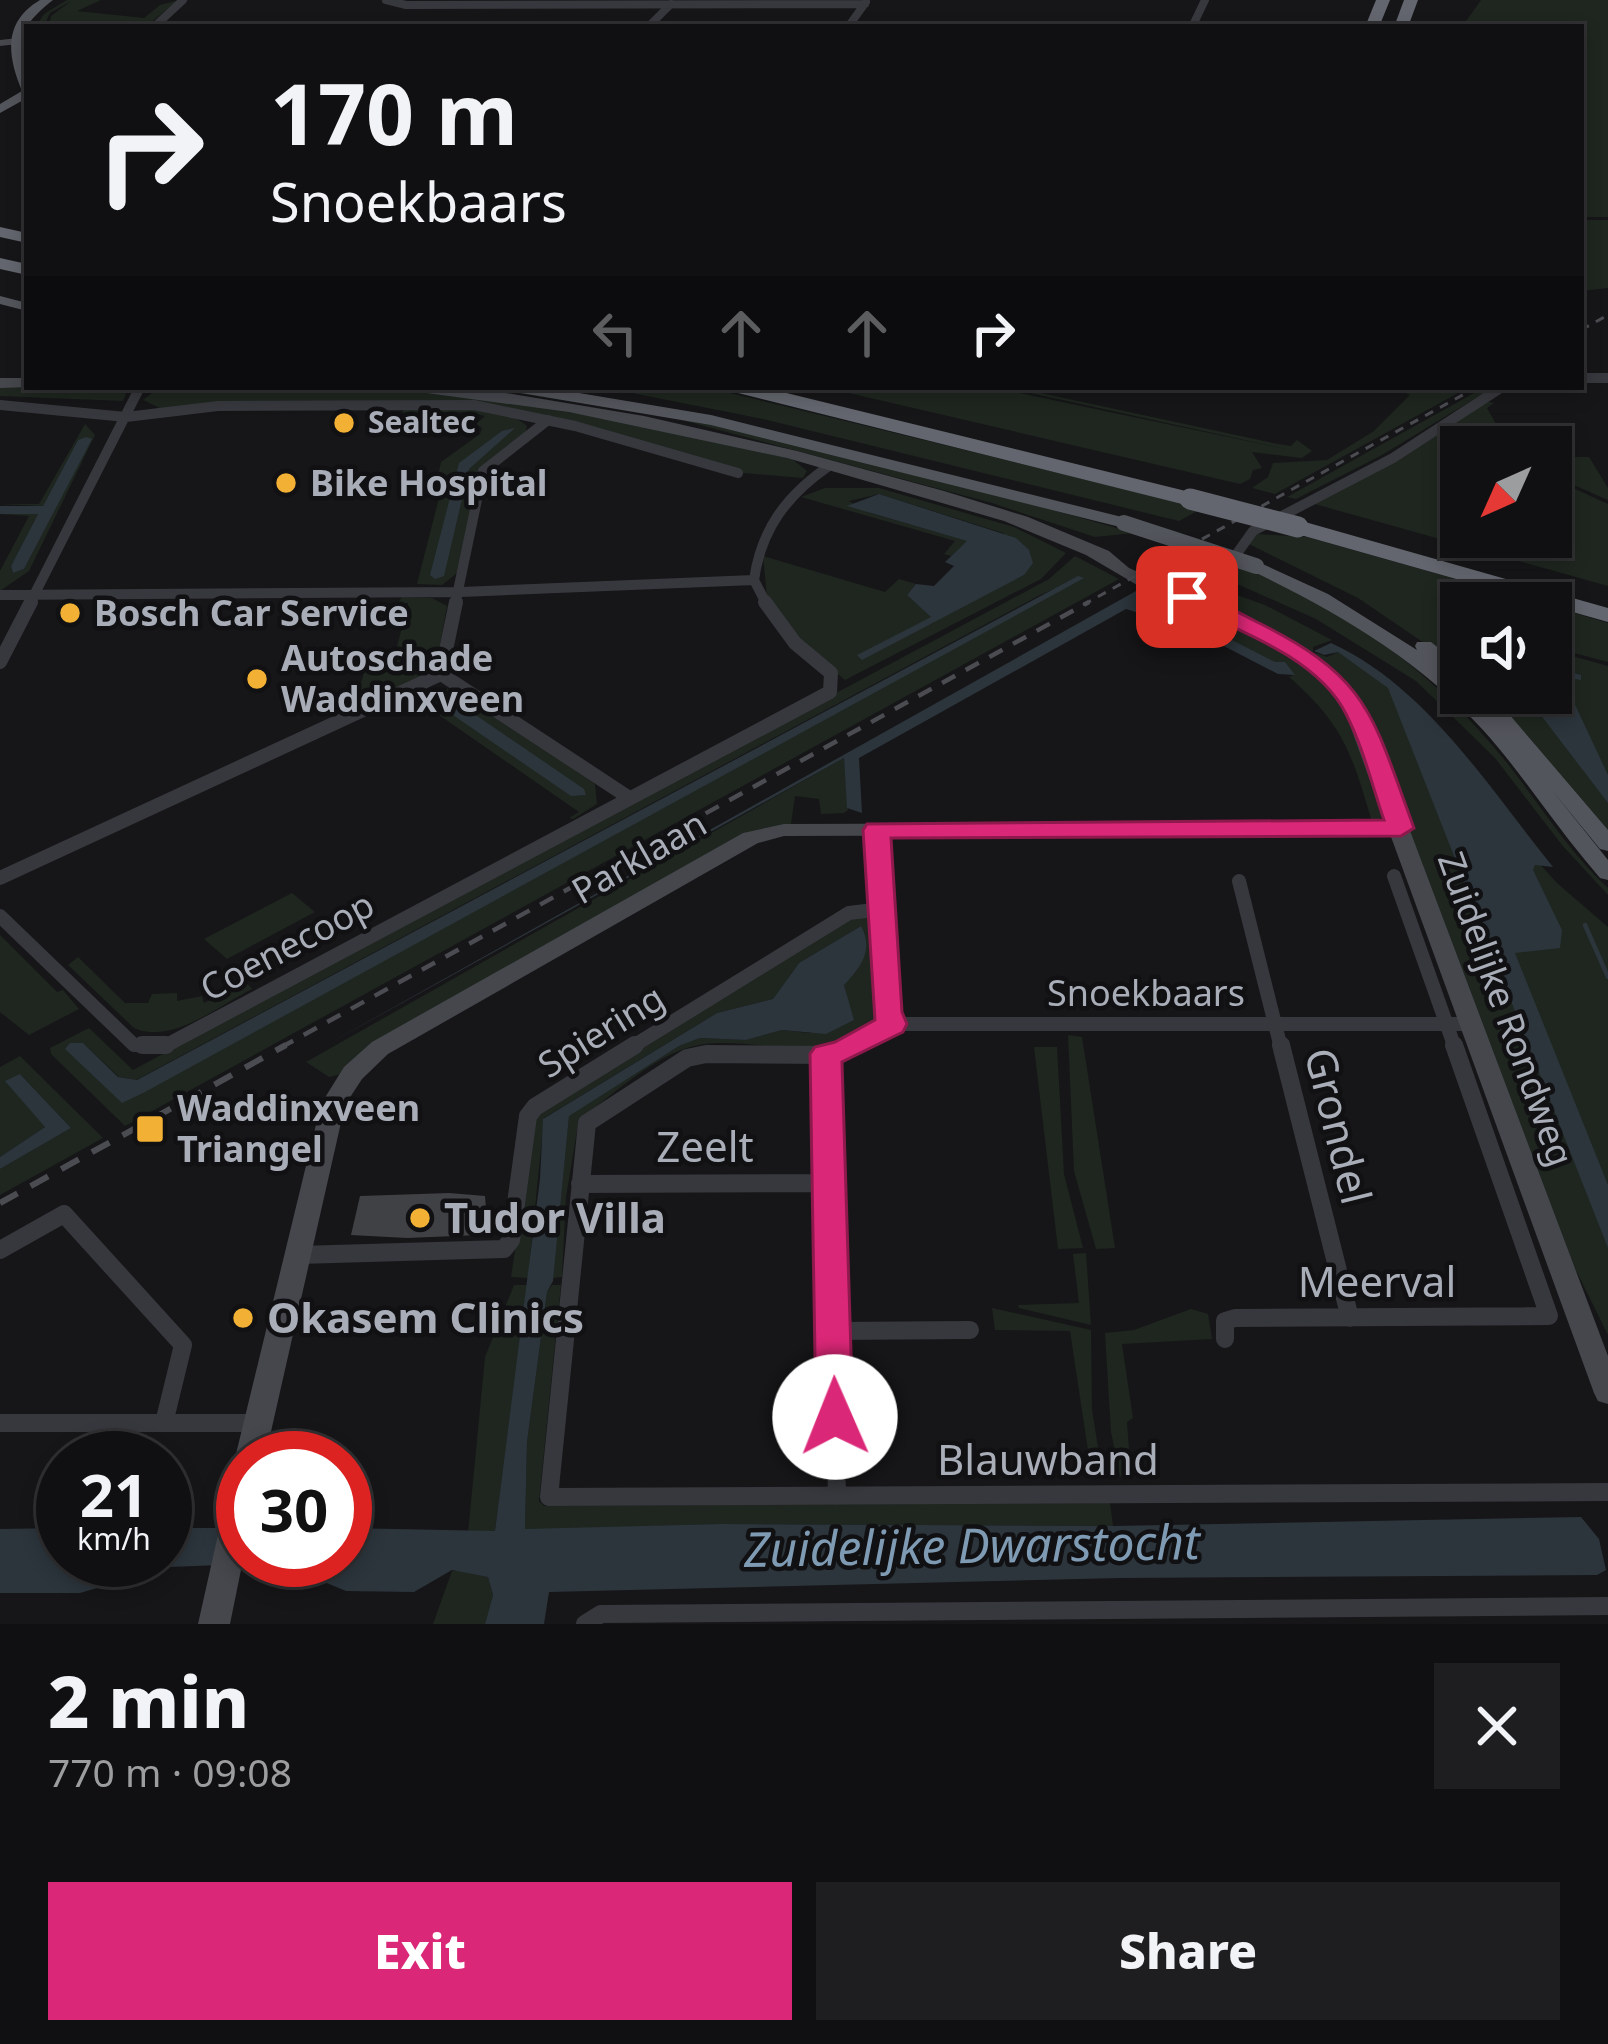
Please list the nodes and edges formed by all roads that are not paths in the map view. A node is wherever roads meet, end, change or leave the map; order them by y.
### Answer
1 (48, 0) edge
2 (64, 0) edge
3 (183, 0) edge
4 (386, 0) edge
5 (676, 3) edge
6 (862, 3) edge
7 (35, 24) edge
8 (157, 24) edge
9 (652, 24) edge
10 (14, 39) edge
11 (24, 79) edge
12 (139, 390) edge
13 (441, 390) edge
14 (533, 390) edge
15 (595, 390) edge
16 (749, 390) edge
17 (810, 390) edge
18 (1496, 390) edge
19 (0, 406) edge
20 (126, 416) junction
21 (548, 420) junction
22 (829, 466) junction
23 (738, 473) dead end
24 (1132, 520) junction
25 (1308, 521) junction
26 (1262, 562) junction
27 (754, 580) junction
28 (460, 592) junction
29 (0, 595) edge
30 (34, 595) junction
31 (1608, 596) edge
32 (1194, 601) junction
33 (1608, 615) edge
34 (1440, 660) edge
35 (0, 662) edge
36 (440, 674) junction
37 (1499, 714) edge
38 (628, 797) junction
39 (1401, 828) junction
40 (877, 830) junction
41 (1608, 844) edge
42 (1608, 873) edge
43 (1394, 876) dead end
44 (0, 878) edge
45 (1239, 881) dead end
46 (882, 909) junction
47 (0, 916) edge
48 (1274, 1022) junction
49 (1445, 1023) junction
50 (892, 1024) junction
51 (1473, 1024) junction
52 (826, 1054) junction
53 (830, 1183) junction
54 (580, 1184) junction
55 (0, 1250) edge
56 (299, 1255) junction
57 (1350, 1318) junction
58 (970, 1330) dead end
59 (832, 1331) junction
60 (1225, 1340) dead end
61 (1608, 1393) edge
62 (164, 1423) junction
63 (259, 1423) junction
64 (0, 1424) edge
65 (257, 1431) edge
66 (1608, 1492) edge
67 (836, 1496) junction
68 (222, 1587) edge
69 (1608, 1606) edge
70 (214, 1624) edge
71 (585, 1624) edge

1 - 10 main road
2 - 7 main road
3 - 8 street
4 - 5 street
5 - 6 street
5 - 9 street
10 - 11 main road
12 - 20 street
13 - 22 main road, Zuidelijke Rondweg
14 - 24 main road
15 - 24 main road
16 - 25 highway, bridge
17 - 25 highway
18 - 32 street
19 - 20 street
20 - 21 street
20 - 30 street
21 - 23 street
21 - 28 street
22 - 27 street
22 - 32 main road, Zuidelijke Rondweg
24 - 26 main road, bridge
25 - 31 highway
25 - 33 highway
26 - 34 main road
26 - 42 main road
27 - 28 street
27 - 38 street, Coenecoop
28 - 30 street
28 - 36 street
29 - 30 street
30 - 35 street
32 - 39 main road, Zuidelijke Rondweg
36 - 38 street
36 - 44 street
37 - 41 main road
38 - 47 street, Coenecoop
39 - 40 main road, Parklaan
39 - 51 main road, Zuidelijke Rondweg
40 - 46 street
40 - 56 main road, Parklaan
43 - 49 street
45 - 48 street, Grondel
46 - 50 street
46 - 56 street, Spiering
48 - 49 street, Snoekbaars
48 - 50 street, Snoekbaars
48 - 57 street, Grondel
49 - 51 street, Snoekbaars
49 - 57 street, Meerval
50 - 52 street, Snoekbaars
51 - 61 main road, Zuidelijke Rondweg
52 - 53 street
52 - 54 street, Blauwband
53 - 54 street, Zeelt
53 - 59 street
54 - 67 street, Blauwband
55 - 62 street
56 - 63 main road, Parklaan
57 - 60 street, Meerval
58 - 59 street
59 - 67 street
62 - 63 street
62 - 64 street
63 - 65 main road, Parklaan
66 - 67 street, Blauwband
68 - 70 main road
69 - 71 street

